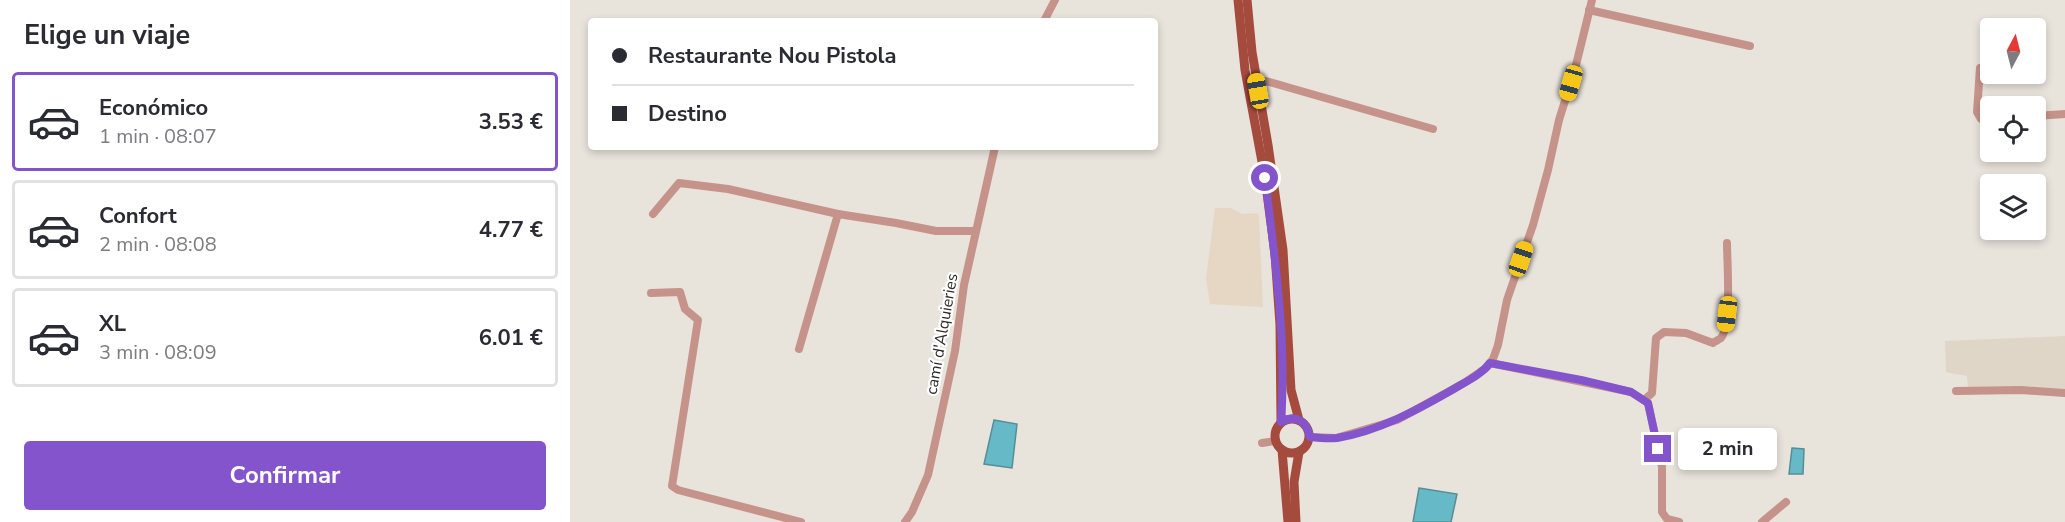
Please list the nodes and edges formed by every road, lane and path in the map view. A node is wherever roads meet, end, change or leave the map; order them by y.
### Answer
1 (1055, 0) edge
2 (1238, 0) edge
3 (1247, 0) edge
4 (1592, 0) edge
5 (1589, 10) junction
6 (1046, 18) edge
7 (1750, 46) dead end
8 (1980, 68) dead end
9 (1266, 81) dead end
10 (2065, 114) edge
11 (2046, 115) edge
12 (1980, 117) edge
13 (1433, 129) dead end
14 (994, 150) edge
15 (653, 214) dead end
16 (838, 214) junction
17 (975, 231) junction
18 (1727, 243) dead end
19 (651, 293) dead end
20 (799, 350) dead end
21 (1490, 363) junction
22 (1956, 391) dead end
23 (2065, 393) edge
24 (1644, 400) junction
25 (1299, 420) junction
26 (1281, 422) junction
27 (1310, 437) junction
28 (1275, 441) junction
29 (1262, 443) dead end
30 (1282, 450) junction
31 (1299, 452) junction
32 (1786, 502) dead end
33 (1662, 512) junction
34 (801, 522) edge
35 (905, 522) edge
36 (1288, 522) edge
37 (1296, 522) edge
38 (1660, 522) edge
39 (1679, 522) edge
40 (1762, 522) edge

1 - 6 street
2 - 26 main road
3 - 25 main road
4 - 5 street
5 - 7 street
5 - 21 street
8 - 12 street
9 - 13 street
10 - 11 street
14 - 17 street, camí d'Alquieries
15 - 16 street
16 - 17 street
16 - 20 street
17 - 35 street, camí d'Alquieries
18 - 24 street
19 - 34 street
21 - 24 street
21 - 27 street
22 - 23 street
24 - 33 street
25 - 26 main road
25 - 27 main road
26 - 28 main road
27 - 31 main road
28 - 29 street
28 - 30 main road
30 - 31 main road
30 - 36 main road
31 - 37 main road
32 - 40 street
33 - 38 street
33 - 39 street

